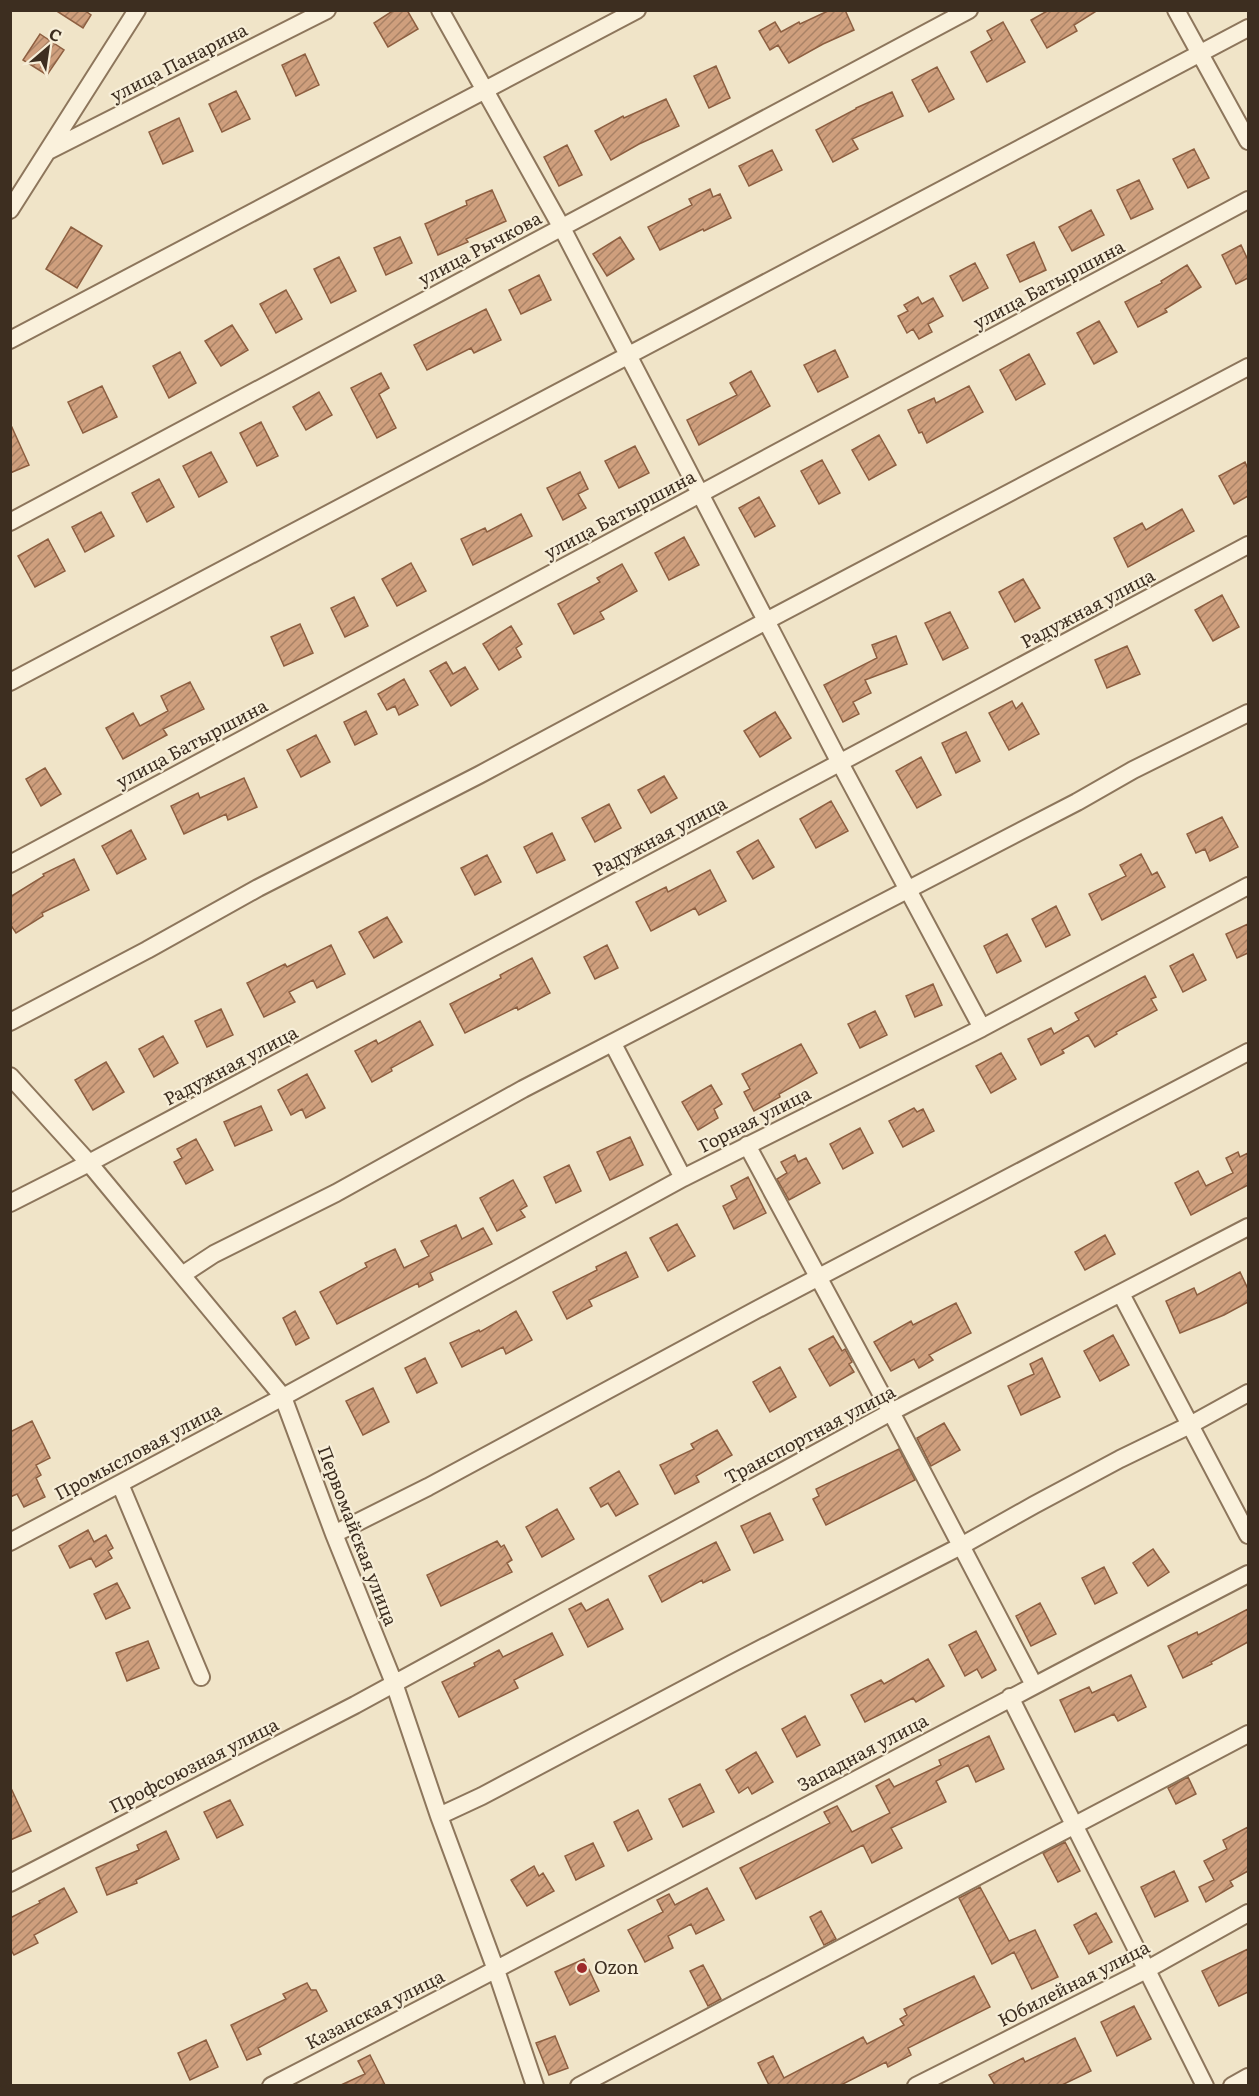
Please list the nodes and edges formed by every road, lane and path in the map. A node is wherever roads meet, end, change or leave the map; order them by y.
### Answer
1 (137, 10) edge
2 (327, 10) edge
3 (440, 10) edge
4 (637, 10) edge
5 (969, 10) edge
6 (1176, 10) edge
7 (1248, 28) edge
8 (1200, 54) junction
9 (485, 90) junction
10 (1248, 141) edge
11 (48, 151) junction
12 (1248, 200) edge
13 (10, 210) edge
14 (562, 228) junction
15 (10, 340) edge
16 (628, 356) junction
17 (1248, 367) edge
18 (700, 494) junction
19 (10, 522) edge
20 (1248, 545) edge
21 (766, 621) junction
22 (10, 682) edge
23 (1248, 713) edge
24 (840, 763) junction
25 (10, 864) edge
26 (1248, 886) edge
27 (908, 889) junction
28 (10, 1022) edge
29 (982, 1028) junction
30 (613, 1044) junction
31 (1248, 1052) edge
32 (10, 1076) edge
33 (747, 1145) junction
34 (89, 1163) junction
35 (683, 1178) junction
36 (10, 1203) edge
37 (1248, 1227) edge
38 (182, 1275) junction
39 (818, 1278) junction
40 (1121, 1294) junction
41 (1248, 1393) edge
42 (283, 1397) junction
43 (891, 1412) junction
44 (1190, 1425) junction
45 (120, 1484) junction
46 (334, 1534) junction
47 (1248, 1535) edge
48 (10, 1542) edge
49 (961, 1546) junction
50 (1248, 1574) edge
51 (201, 1677) dead end
52 (394, 1683) junction
53 (1034, 1685) junction
54 (1010, 1697) junction
55 (1248, 1734) edge
56 (440, 1816) junction
57 (1075, 1824) junction
58 (10, 1883) edge
59 (1248, 1913) edge
60 (1148, 1969) junction
61 (496, 1970) junction
62 (1248, 2077) edge
63 (272, 2085) edge
64 (535, 2085) edge
65 (579, 2085) edge
66 (916, 2085) edge
67 (1205, 2085) edge
68 (1232, 2085) edge

1 - 11 street
2 - 11 street, улица Панарина
3 - 9 street
4 - 9 street
5 - 14 street, улица Рычкова
6 - 8 street
7 - 8 street
8 - 10 street
8 - 16 street
9 - 14 street
9 - 15 street
11 - 13 street
12 - 18 street, улица Батыршина
14 - 16 street
14 - 19 street, улица Рычкова
16 - 18 street
16 - 22 street
17 - 21 street
18 - 21 street
18 - 25 street, улица Батыршина
20 - 24 street, Радужная улица
21 - 24 street
21 - 28 street
23 - 27 street
24 - 27 street
24 - 34 street, Радужная улица
26 - 29 street, Горная улица
27 - 29 street
27 - 30 street
29 - 33 street, Горная улица
30 - 35 street
30 - 38 street
31 - 39 street
32 - 34 street, Первомайская улица
33 - 35 street, Горная улица
33 - 39 street
34 - 36 street, Радужная улица
34 - 38 street, Первомайская улица
35 - 42 street, Горная улица
37 - 40 street, Транспортная улица
38 - 42 street, Первомайская улица
39 - 43 street
39 - 46 street
40 - 43 street, Транспортная улица
40 - 44 street
41 - 44 street
42 - 45 street, Промысловая улица
42 - 46 street, Первомайская улица
43 - 49 street
43 - 52 street, Транспортная улица
44 - 47 street
44 - 49 street
45 - 48 street, Промысловая улица
45 - 51 street
46 - 52 street, Первомайская улица
49 - 53 street
49 - 56 street
50 - 53 street, Западная улица
52 - 56 street, Первомайская улица
52 - 58 street, Профсоюзная улица
53 - 54 street, Западная улица
54 - 57 street
54 - 61 street, Западная улица
55 - 57 street
56 - 61 street, Первомайская улица
57 - 60 street
57 - 65 street
59 - 60 street, Юбилейная улица
60 - 66 street, Юбилейная улица
60 - 67 street
61 - 63 street, Казанская улица
61 - 64 street, Первомайская улица
62 - 68 street

